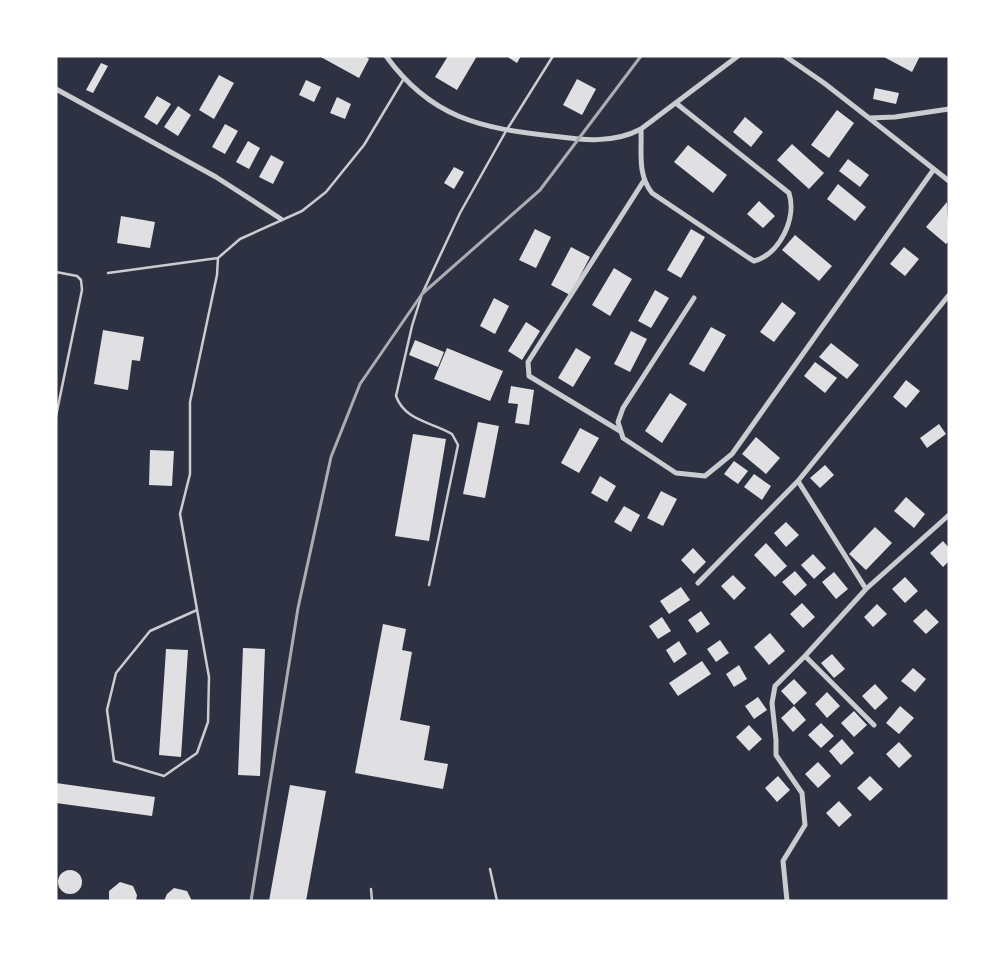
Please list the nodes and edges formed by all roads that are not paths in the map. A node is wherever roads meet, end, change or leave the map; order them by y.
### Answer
1 (386, 56) edge
2 (553, 56) edge
3 (738, 56) edge
4 (785, 56) edge
5 (403, 80) junction
6 (56, 90) edge
7 (677, 104) junction
8 (949, 110) edge
9 (869, 118) junction
10 (641, 129) junction
11 (506, 131) junction
12 (934, 169) junction
13 (949, 181) edge
14 (643, 182) junction
15 (281, 219) junction
16 (218, 258) junction
17 (56, 272) edge
18 (108, 273) dead end
19 (949, 295) edge
20 (694, 298) dead end
21 (56, 416) edge
22 (620, 431) junction
23 (798, 481) junction
24 (949, 515) edge
25 (698, 583) dead end
26 (429, 585) dead end
27 (866, 589) junction
28 (198, 610) junction
29 (805, 656) junction
30 (874, 725) dead end
31 (490, 869) dead end
32 (370, 889) dead end
33 (372, 901) edge
34 (497, 901) edge
35 (787, 901) edge

1 - 5 street
2 - 11 lane
3 - 7 street
4 - 9 street
5 - 11 street
5 - 15 lane
6 - 15 street
7 - 10 street
7 - 14 street
8 - 9 street
9 - 12 street
10 - 11 street
10 - 14 street
11 - 26 lane
12 - 13 street
12 - 22 street
14 - 22 street
15 - 16 lane
16 - 18 lane
16 - 28 lane
17 - 21 lane
19 - 23 street
20 - 22 street
23 - 25 street
23 - 27 street
24 - 27 street
27 - 29 street
28 - 28 lane
29 - 30 street
29 - 35 street
31 - 34 lane
32 - 33 lane

